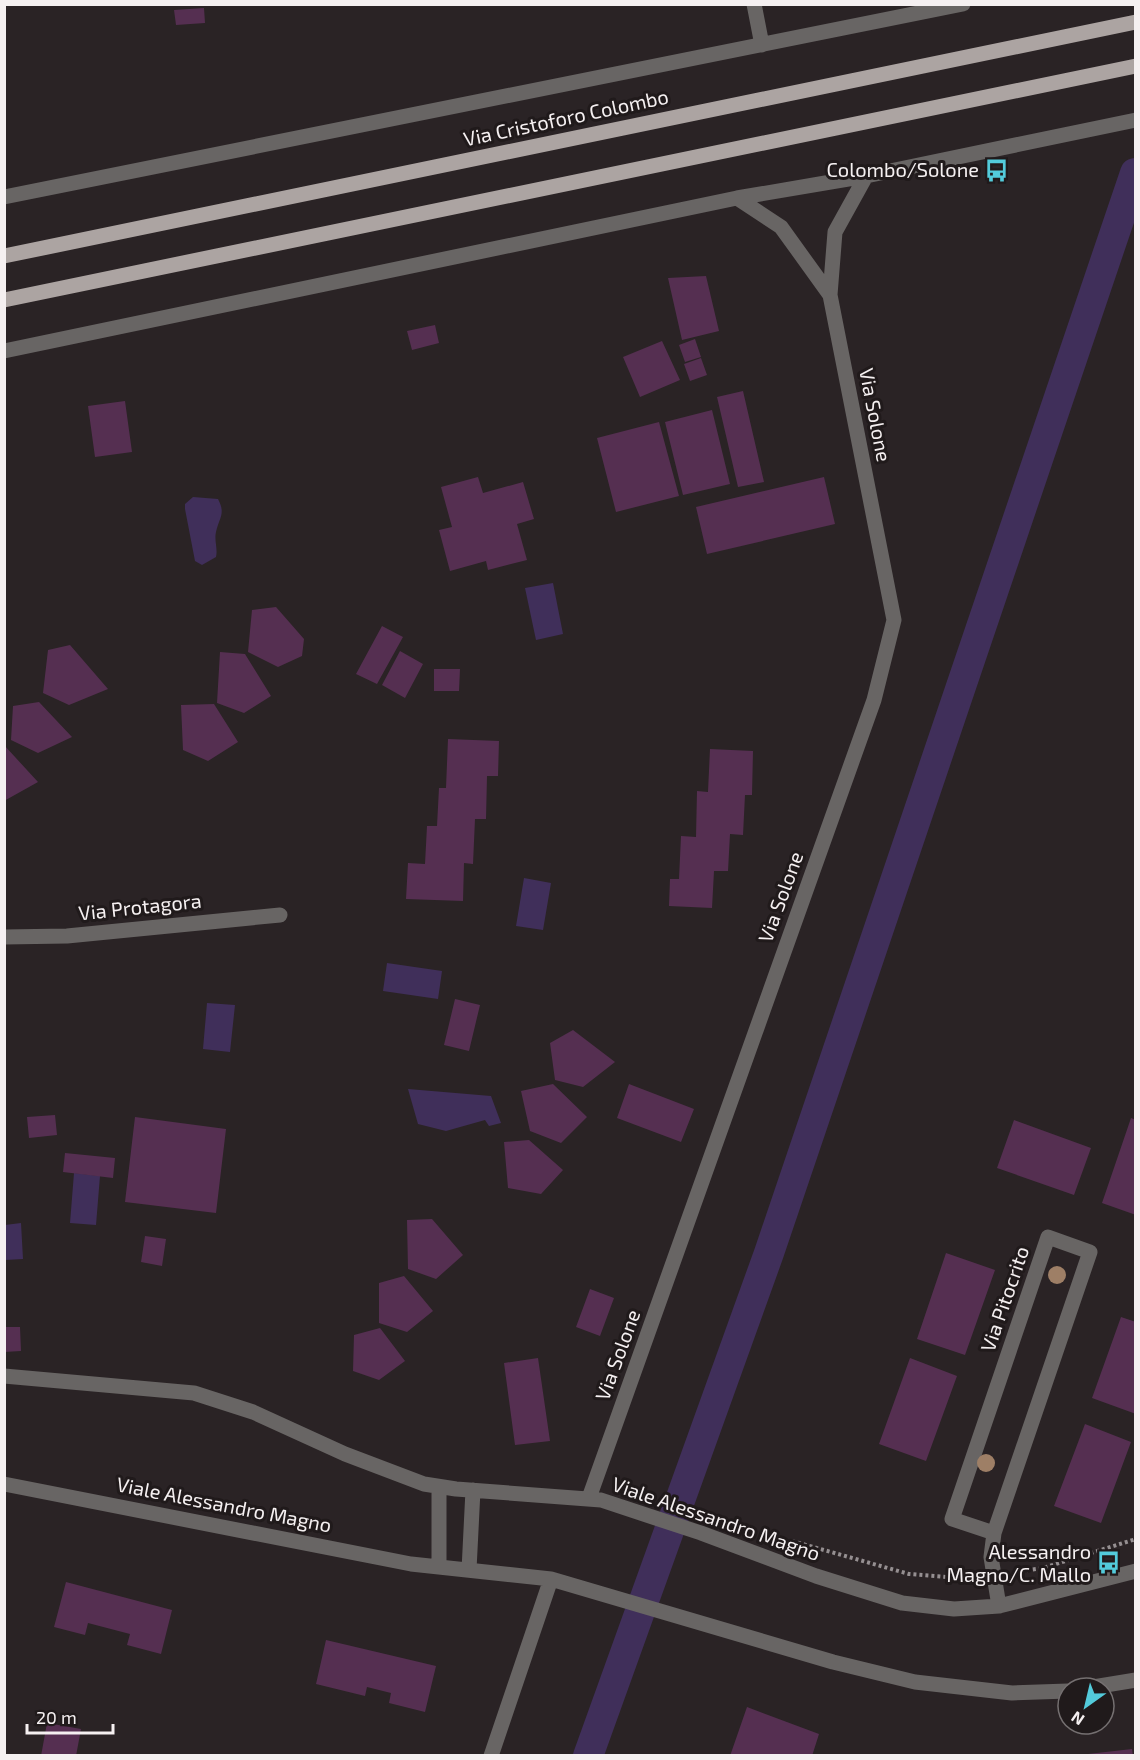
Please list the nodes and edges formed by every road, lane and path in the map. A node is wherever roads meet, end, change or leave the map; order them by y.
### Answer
1 (754, 4) edge
2 (963, 4) edge
3 (1136, 22) edge
4 (762, 45) junction
5 (1136, 66) edge
6 (1136, 120) edge
7 (866, 176) junction
8 (4, 196) edge
9 (737, 198) junction
10 (4, 256) edge
11 (831, 295) junction
12 (4, 300) edge
13 (4, 351) edge
14 (280, 915) dead end
15 (4, 937) edge
16 (4, 1376) edge
17 (4, 1484) edge
18 (439, 1486) junction
19 (473, 1490) junction
20 (589, 1498) junction
21 (994, 1533) junction
22 (1136, 1539) edge
23 (789, 1541) dead end
24 (439, 1567) junction
25 (469, 1570) junction
26 (1136, 1571) edge
27 (993, 1575) junction
28 (551, 1579) junction
29 (999, 1606) junction
30 (1136, 1680) edge
31 (1116, 1683) edge
32 (1056, 1691) edge
33 (491, 1755) edge

1 - 4 street
2 - 4 street, Via Cristoforo Colombo
3 - 10 main road, Via Cristoforo Colombo
4 - 8 street, Via Cristoforo Colombo
5 - 12 main road
6 - 7 street
7 - 9 street
7 - 11 street
9 - 11 street
9 - 13 street
11 - 20 street, Via Solone
14 - 15 street, Via Protagora
16 - 18 street, Viale Alessandro Magno
17 - 24 street, Viale Alessandro Magno
18 - 19 street, Viale Alessandro Magno
18 - 24 street
19 - 20 street, Viale Alessandro Magno
19 - 25 street
20 - 29 street, Viale Alessandro Magno
21 - 21 street, Via Pitocrito
21 - 27 street, Via Pitocrito
22 - 27 path
23 - 27 path
24 - 25 street, Viale Alessandro Magno
25 - 28 street, Viale Alessandro Magno
26 - 29 street, Viale Alessandro Magno
27 - 29 street, Via Pitocrito
28 - 32 street, Viale Alessandro Magno
28 - 33 street
30 - 31 street

